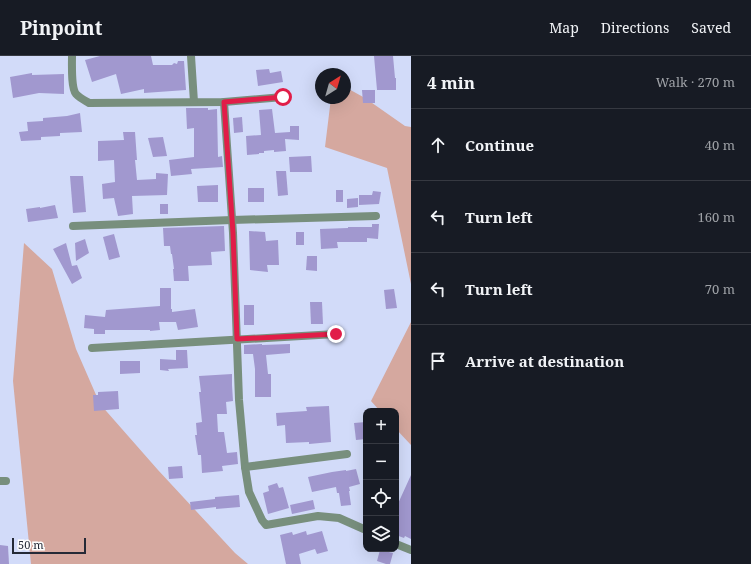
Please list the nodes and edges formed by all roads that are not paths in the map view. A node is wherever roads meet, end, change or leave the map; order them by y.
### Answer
1 (72, 56) edge
2 (191, 56) edge
3 (283, 97) dead end
4 (194, 102) junction
5 (224, 102) junction
6 (376, 216) dead end
7 (232, 220) junction
8 (73, 226) dead end
9 (336, 334) dead end
10 (237, 339) junction
11 (92, 348) dead end
12 (347, 454) dead end
13 (245, 467) junction
14 (363, 529) edge
15 (399, 545) edge
16 (411, 550) edge

1 - 4 street
2 - 4 street
3 - 5 street
4 - 5 street
5 - 7 street
6 - 7 street
7 - 8 street
7 - 10 street
9 - 10 street
10 - 11 street
10 - 13 street
12 - 13 street
13 - 14 street
15 - 16 street

